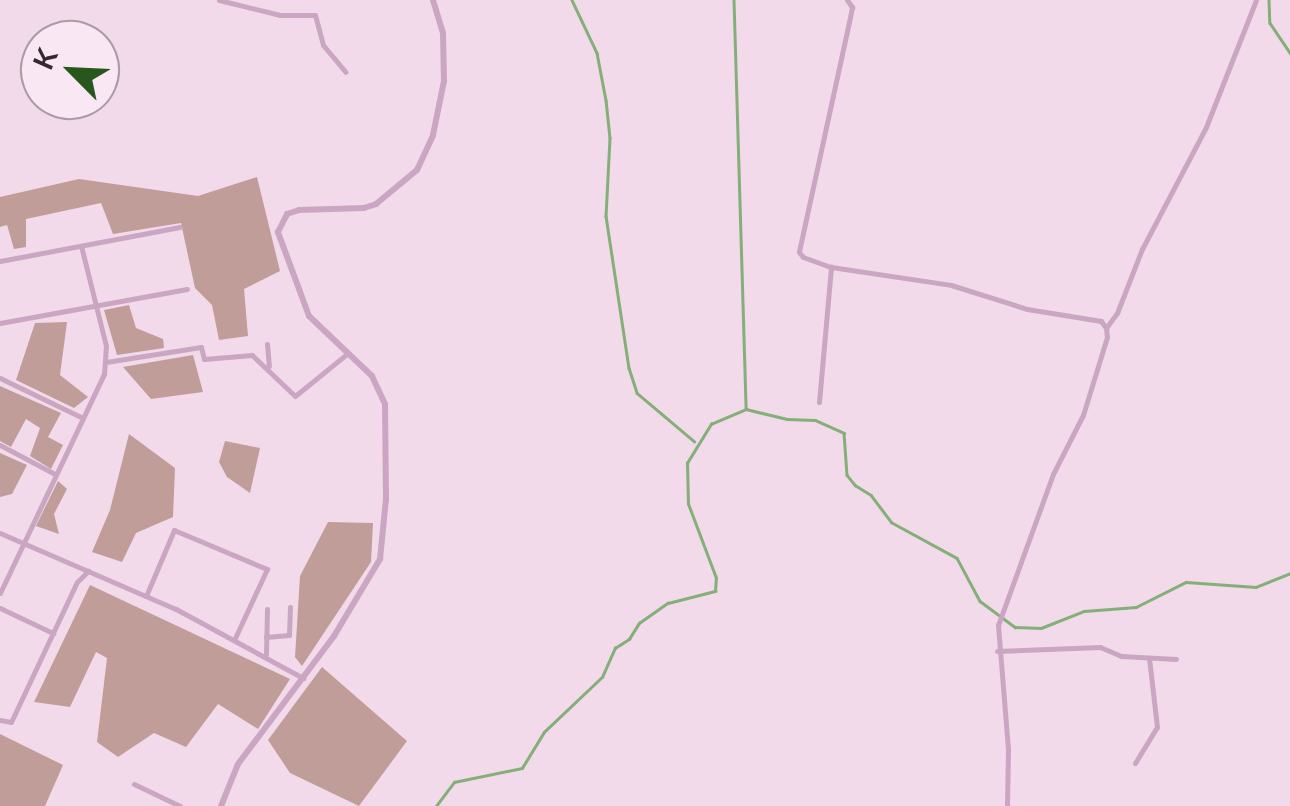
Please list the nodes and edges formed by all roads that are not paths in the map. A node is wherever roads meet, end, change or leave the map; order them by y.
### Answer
1 (219, 0) edge
2 (433, 0) edge
3 (846, 0) edge
4 (1256, 0) edge
5 (346, 72) dead end
6 (180, 227) dead end
7 (81, 246) junction
8 (0, 262) edge
9 (831, 267) junction
10 (187, 289) dead end
11 (96, 305) junction
12 (0, 323) edge
13 (1106, 328) junction
14 (267, 344) dead end
15 (348, 354) junction
16 (106, 362) junction
17 (270, 369) junction
18 (0, 378) edge
19 (820, 402) dead end
20 (83, 418) junction
21 (0, 445) edge
22 (55, 474) junction
23 (0, 533) edge
24 (24, 543) junction
25 (88, 571) junction
26 (0, 593) edge
27 (146, 596) junction
28 (290, 607) dead end
29 (0, 608) edge
30 (267, 609) dead end
31 (52, 633) junction
32 (266, 637) junction
33 (235, 638) junction
34 (997, 651) junction
35 (266, 654) junction
36 (1149, 658) junction
37 (1176, 659) dead end
38 (304, 678) junction
39 (0, 720) edge
40 (1135, 763) dead end
41 (134, 784) dead end
42 (180, 806) edge
43 (221, 806) edge
44 (1007, 806) edge

1 - 5 street
2 - 15 street
3 - 9 street
4 - 13 street
6 - 7 street
7 - 8 street
7 - 11 street
9 - 13 street
9 - 19 street
10 - 11 street
11 - 12 street
11 - 16 street
13 - 34 street
14 - 17 street
15 - 17 street
15 - 38 street
16 - 17 street
16 - 20 street
18 - 20 street
20 - 22 street
21 - 22 street
22 - 24 street
23 - 24 street
24 - 25 street
24 - 26 street
25 - 27 street
25 - 31 street
27 - 33 street
27 - 33 street
28 - 32 street
29 - 31 street
30 - 32 street
31 - 39 street
32 - 35 street
33 - 35 street
34 - 36 street
34 - 44 street
35 - 38 street
36 - 37 street
36 - 40 street
38 - 43 street
41 - 42 street

